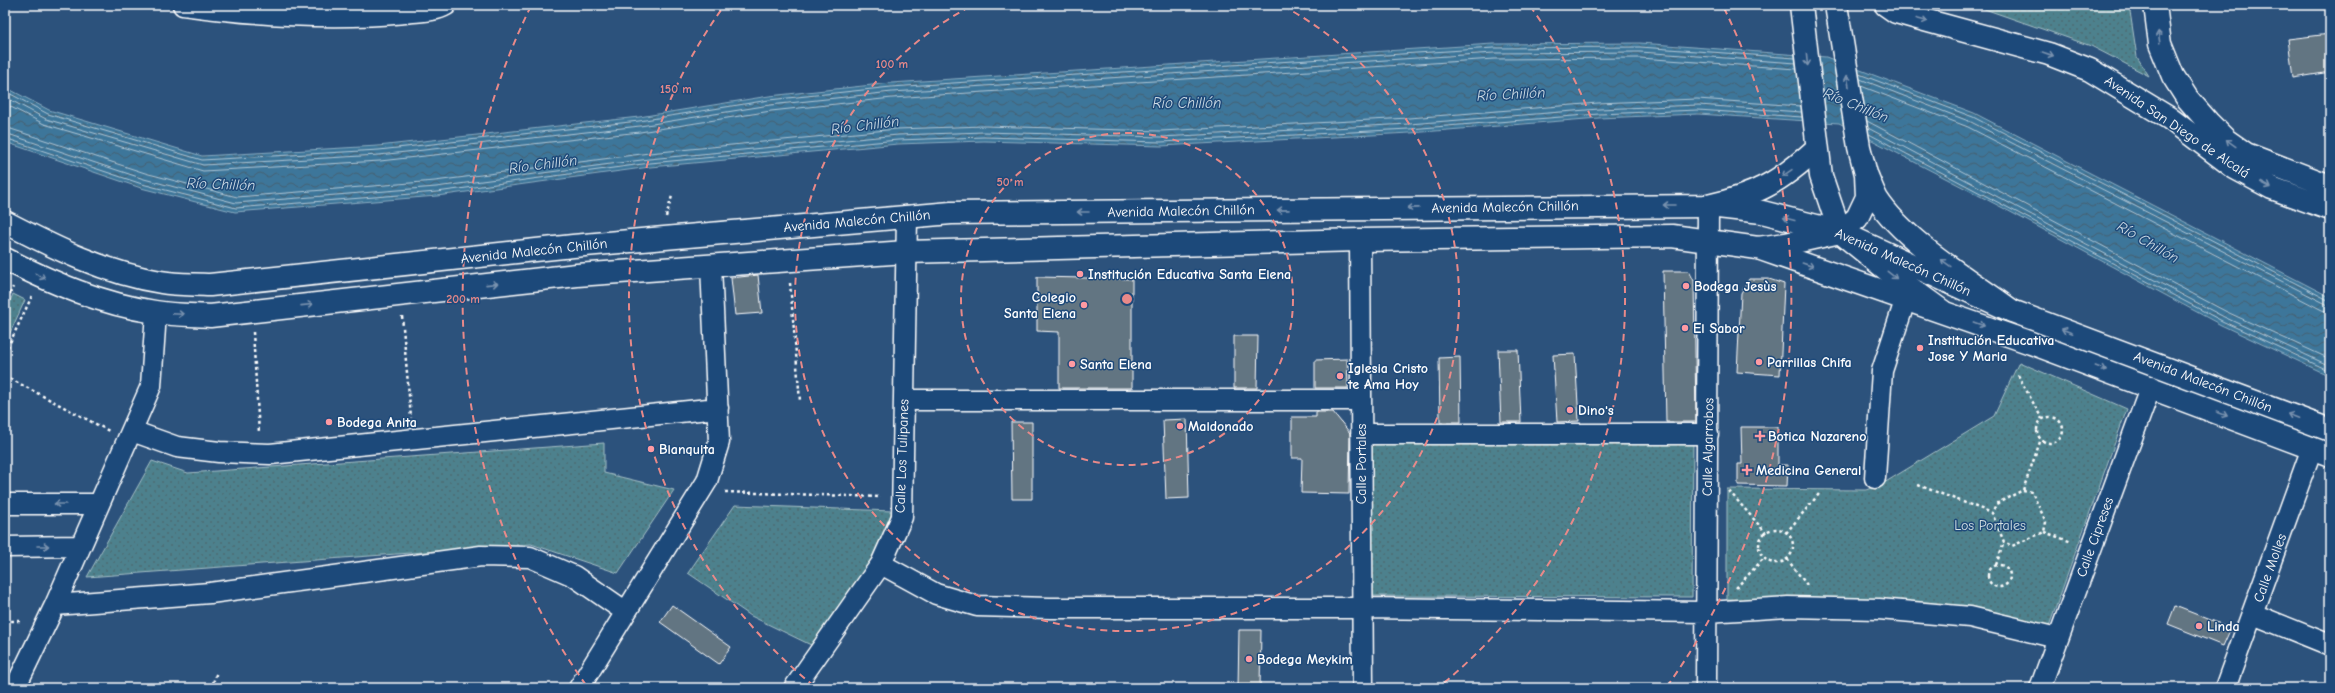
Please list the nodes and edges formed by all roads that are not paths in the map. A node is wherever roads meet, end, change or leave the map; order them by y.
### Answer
1 (183, 5) edge
2 (446, 5) edge
3 (1886, 5) edge
4 (2155, 5) edge
5 (1837, 12) edge
6 (1802, 13) edge
7 (1817, 148) junction
8 (1866, 174) junction
9 (2328, 184) edge
10 (1708, 206) junction
11 (2330, 209) edge
12 (907, 216) junction
13 (5, 222) edge
14 (1840, 232) junction
15 (1360, 240) junction
16 (1708, 240) junction
17 (1758, 248) junction
18 (906, 252) junction
19 (5, 259) edge
20 (711, 266) junction
21 (1906, 298) junction
22 (2012, 310) junction
23 (1942, 311) junction
24 (156, 313) junction
25 (2151, 386) junction
26 (904, 400) junction
27 (1361, 400) junction
28 (718, 408) junction
29 (2330, 430) edge
30 (1361, 434) junction
31 (1708, 434) junction
32 (130, 436) junction
33 (2321, 452) edge
34 (1875, 478) dead end
35 (5, 504) edge
36 (99, 504) junction
37 (81, 546) junction
38 (5, 547) edge
39 (881, 564) junction
40 (55, 605) junction
41 (1362, 608) junction
42 (626, 612) junction
43 (1706, 612) junction
44 (2253, 614) junction
45 (2057, 638) junction
46 (2330, 645) edge
47 (15, 688) edge
48 (579, 688) edge
49 (794, 688) edge
50 (1362, 688) edge
51 (1706, 688) edge
52 (2040, 688) edge
53 (2225, 688) edge

1 - 2 street
3 -> 11 main road, Avenida San Diego de Alcalá
9 -> 4 main road, Avenida San Diego de Alcalá
8 -> 5 main road
6 -> 7 main road
7 -> 10 main road
7 - 14 main road
8 - 14 main road
22 -> 8 main road
10 -> 12 main road, Avenida Malecón Chillón
14 -> 10 main road, Avenida Malecón Chillón
10 - 16 street, Calle Algarrobos
12 - 13 main road, Avenida Malecón Chillón
12 - 18 street, Calle Los Tulipanes
14 - 17 main road
14 - 22 main road, Avenida Malecón Chillón
14 -> 23 main road
15 - 16 main road, Avenida Malecón Chillón
15 - 18 main road, Avenida Malecón Chillón
15 - 27 street, Calle Portales
16 - 17 main road, Avenida Malecón Chillón
16 - 31 street, Calle Algarrobos
17 -> 21 main road, Avenida Malecón Chillón
18 - 20 main road, Avenida Malecón Chillón
18 - 26 street, Calle Los Tulipanes
19 -> 24 main road, Avenida Malecón Chillón
24 -> 20 main road, Avenida Malecón Chillón
20 - 28 street
21 - 23 main road, Avenida Malecón Chillón
21 - 34 street
29 -> 22 main road, Avenida Malecón Chillón
23 -> 25 main road, Avenida Malecón Chillón
24 - 32 street
25 -> 33 main road, Avenida Malecón Chillón
25 - 45 street, Calle Cipreses
26 - 27 street
26 - 39 street, Calle Los Tulipanes
27 - 30 street, Calle Portales
28 - 32 street
28 - 42 street
30 - 31 street
30 - 41 street, Calle Portales
31 - 43 street, Calle Algarrobos
32 - 36 street
33 - 44 street, Calle Molles
36 -> 35 street
36 - 37 street
38 -> 37 street
37 - 40 street
39 - 41 street
39 - 49 street, Calle Los Tulipanes
40 - 42 street
40 - 47 street
41 - 43 street
41 - 50 street, Calle Portales
42 - 48 street
43 - 45 street
43 - 51 street, Calle Algarrobos
44 - 46 street
44 - 53 street, Calle Molles
45 - 52 street, Calle Cipreses

